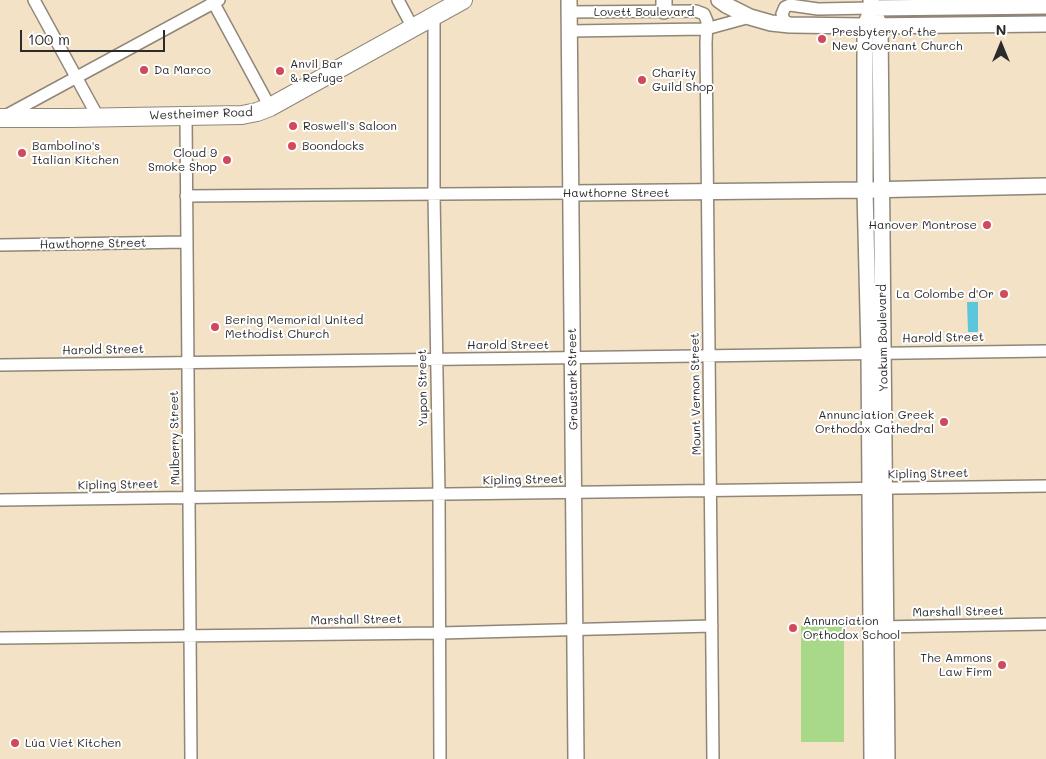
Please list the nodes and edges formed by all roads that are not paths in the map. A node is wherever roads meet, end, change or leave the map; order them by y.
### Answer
1 (34, 0) edge
2 (398, 0) edge
3 (462, 0) edge
4 (719, 0) edge
5 (215, 1) edge
6 (872, 4) edge
7 (569, 6) edge
8 (664, 6) edge
9 (1046, 6) edge
10 (434, 16) junction
11 (750, 17) junction
12 (1046, 24) edge
13 (790, 25) junction
14 (873, 26) junction
15 (412, 28) junction
16 (706, 29) junction
17 (569, 31) junction
18 (76, 77) junction
19 (270, 106) junction
20 (186, 116) junction
21 (98, 117) junction
22 (1, 118) edge
23 (1046, 186) edge
24 (866, 190) junction
25 (881, 190) junction
26 (708, 192) junction
27 (571, 193) junction
28 (434, 194) junction
29 (186, 196) junction
30 (187, 242) junction
31 (0, 245) edge
32 (1046, 351) edge
33 (876, 353) junction
34 (709, 356) junction
35 (572, 358) junction
36 (436, 359) junction
37 (188, 362) junction
38 (0, 365) edge
39 (1046, 486) edge
40 (877, 488) junction
41 (710, 491) junction
42 (574, 493) junction
43 (438, 494) junction
44 (189, 498) junction
45 (0, 500) edge
46 (1046, 624) edge
47 (712, 626) junction
48 (878, 627) junction
49 (575, 629) junction
50 (440, 633) junction
51 (190, 635) junction
52 (0, 638) edge
53 (191, 759) edge
54 (440, 759) edge
55 (576, 759) edge
56 (713, 759) edge
57 (872, 759) edge
58 (887, 759) edge

1 - 18 street
2 - 15 street
3 - 10 main road, Westheimer Road
4 - 11 street
5 - 18 street
5 - 19 street
6 - 9 street
6 - 13 street
6 - 14 street, Yoakum Boulevard
7 - 8 street, Lovett Boulevard
7 - 17 street, Graustark Street
8 - 16 street, Lovett Boulevard
10 - 15 main road, Westheimer Road
10 - 28 street, Yupon Street
11 - 13 street
11 - 16 street, Lovett Boulevard
12 - 14 street
13 - 14 street
14 - 24 street, Yoakum Boulevard
14 - 25 street, Yoakum Boulevard
15 - 19 main road, Westheimer Road
16 - 17 street, Lovett Boulevard
16 - 26 street, Mount Vernon Street
17 - 27 street, Graustark Street
18 - 21 street
18 - 22 street
19 - 20 main road, Westheimer Road
20 - 21 main road, Westheimer Road
20 - 29 street, Mulberry Street
21 - 22 main road, Westheimer Road
23 - 25 street, Hawthorne Street
24 - 25 street, Hawthorne Street
24 - 26 street, Hawthorne Street
24 - 33 street, Yoakum Boulevard
25 - 33 street, Yoakum Boulevard
26 - 27 street, Hawthorne Street
26 - 34 street, Mount Vernon Street
27 - 28 street, Hawthorne Street
27 - 35 street, Graustark Street
28 - 29 street, Hawthorne Street
28 - 36 street, Yupon Street
29 - 30 street, Mulberry Street
30 - 31 street, Hawthorne Street
30 - 37 street, Mulberry Street
32 - 33 street, Harold Street
33 - 34 street, Harold Street
33 - 40 street, Yoakum Boulevard
34 - 35 street, Harold Street
34 - 41 street, Mount Vernon Street
35 - 36 street, Harold Street
35 - 42 street, Graustark Street
36 - 37 street, Harold Street
36 - 43 street, Yupon Street
37 - 38 street, Harold Street
37 - 44 street, Mulberry Street
39 - 40 street, Kipling Street
40 - 41 street, Kipling Street
40 - 48 street, Yoakum Boulevard
41 - 42 street, Kipling Street
41 - 47 street, Mount Vernon Street
42 - 43 street, Kipling Street
42 - 49 street, Graustark Street
43 - 44 street, Kipling Street
43 - 50 street, Yupon Street
44 - 45 street, Kipling Street
44 - 51 street, Mulberry Street
46 - 48 street, Marshall Street
47 - 49 street, Marshall Street
47 - 56 street, Mount Vernon Street
48 - 57 street, Yoakum Boulevard
48 - 58 street, Yoakum Boulevard
49 - 50 street, Marshall Street
49 - 55 street, Graustark Street
50 - 51 street, Marshall Street
50 - 54 street, Yupon Street
51 - 52 street, Marshall Street
51 - 53 street, Mulberry Street

